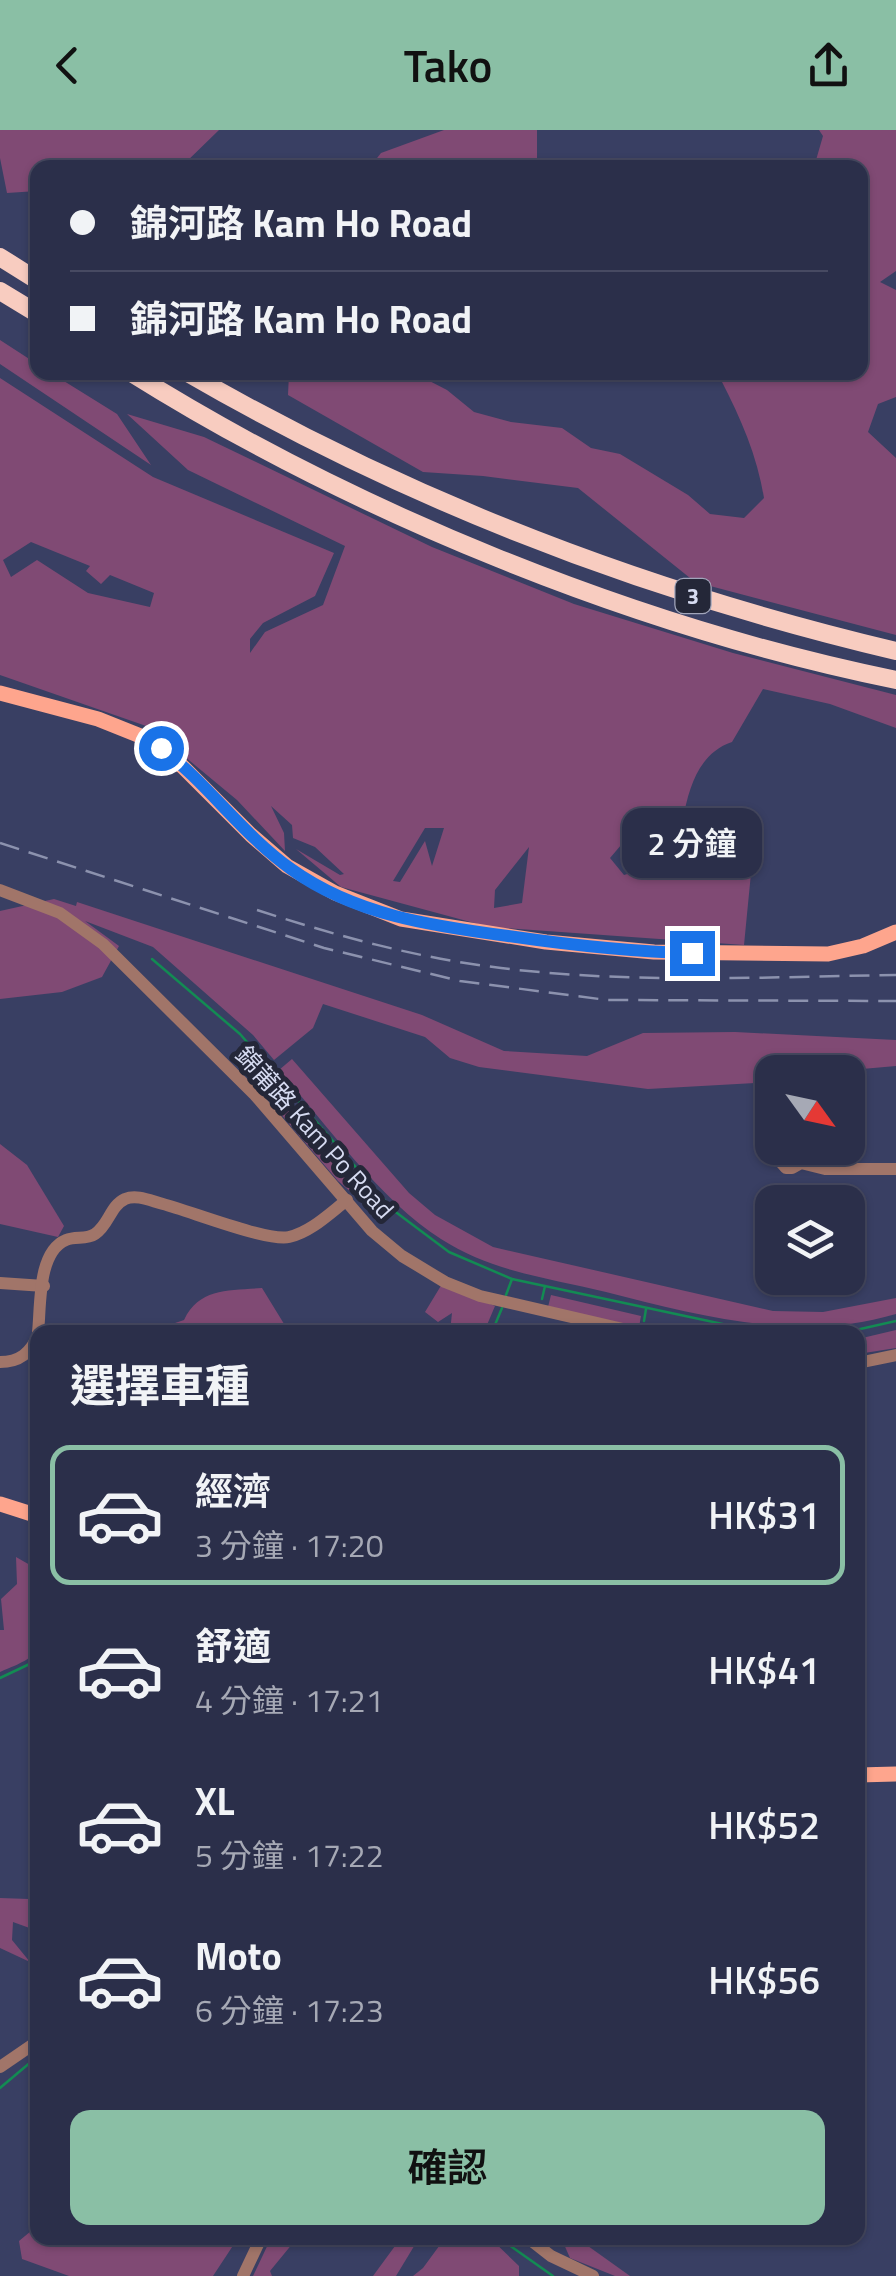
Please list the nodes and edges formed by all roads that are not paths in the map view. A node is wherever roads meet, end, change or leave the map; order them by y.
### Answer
1 (0, 257) edge
2 (30, 276) edge
3 (0, 291) edge
4 (30, 309) edge
5 (145, 380) edge
6 (201, 380) edge
7 (896, 651) edge
8 (896, 680) edge
9 (0, 693) edge
10 (0, 890) edge
11 (896, 932) edge
12 (811, 1165) edge
13 (896, 1169) edge
14 (347, 1200) junction
15 (0, 1283) edge
16 (44, 1286) junction
17 (39, 1325) edge
18 (607, 1325) edge
19 (30, 1347) edge
20 (896, 1356) edge
21 (0, 1362) edge
22 (865, 1362) edge
23 (0, 1504) edge
24 (30, 1513) edge
25 (896, 1774) edge
26 (865, 1775) edge
27 (30, 2046) edge
28 (0, 2067) edge
29 (258, 2245) edge
30 (537, 2245) edge
31 (243, 2276) edge
32 (593, 2276) edge

1 - 2 highway
3 - 4 highway
5 - 8 highway, 3
6 - 7 highway, 3
9 - 11 main road
10 - 14 street, 錦莆路 Kam Po Road
12 - 13 street
14 - 16 street
14 - 18 street, 錦莆路 Kam Po Road
15 - 16 street
16 - 17 street
19 - 21 street
20 - 22 street
23 - 24 main road
25 - 26 main road
27 - 28 street
29 - 31 street
30 - 32 street

